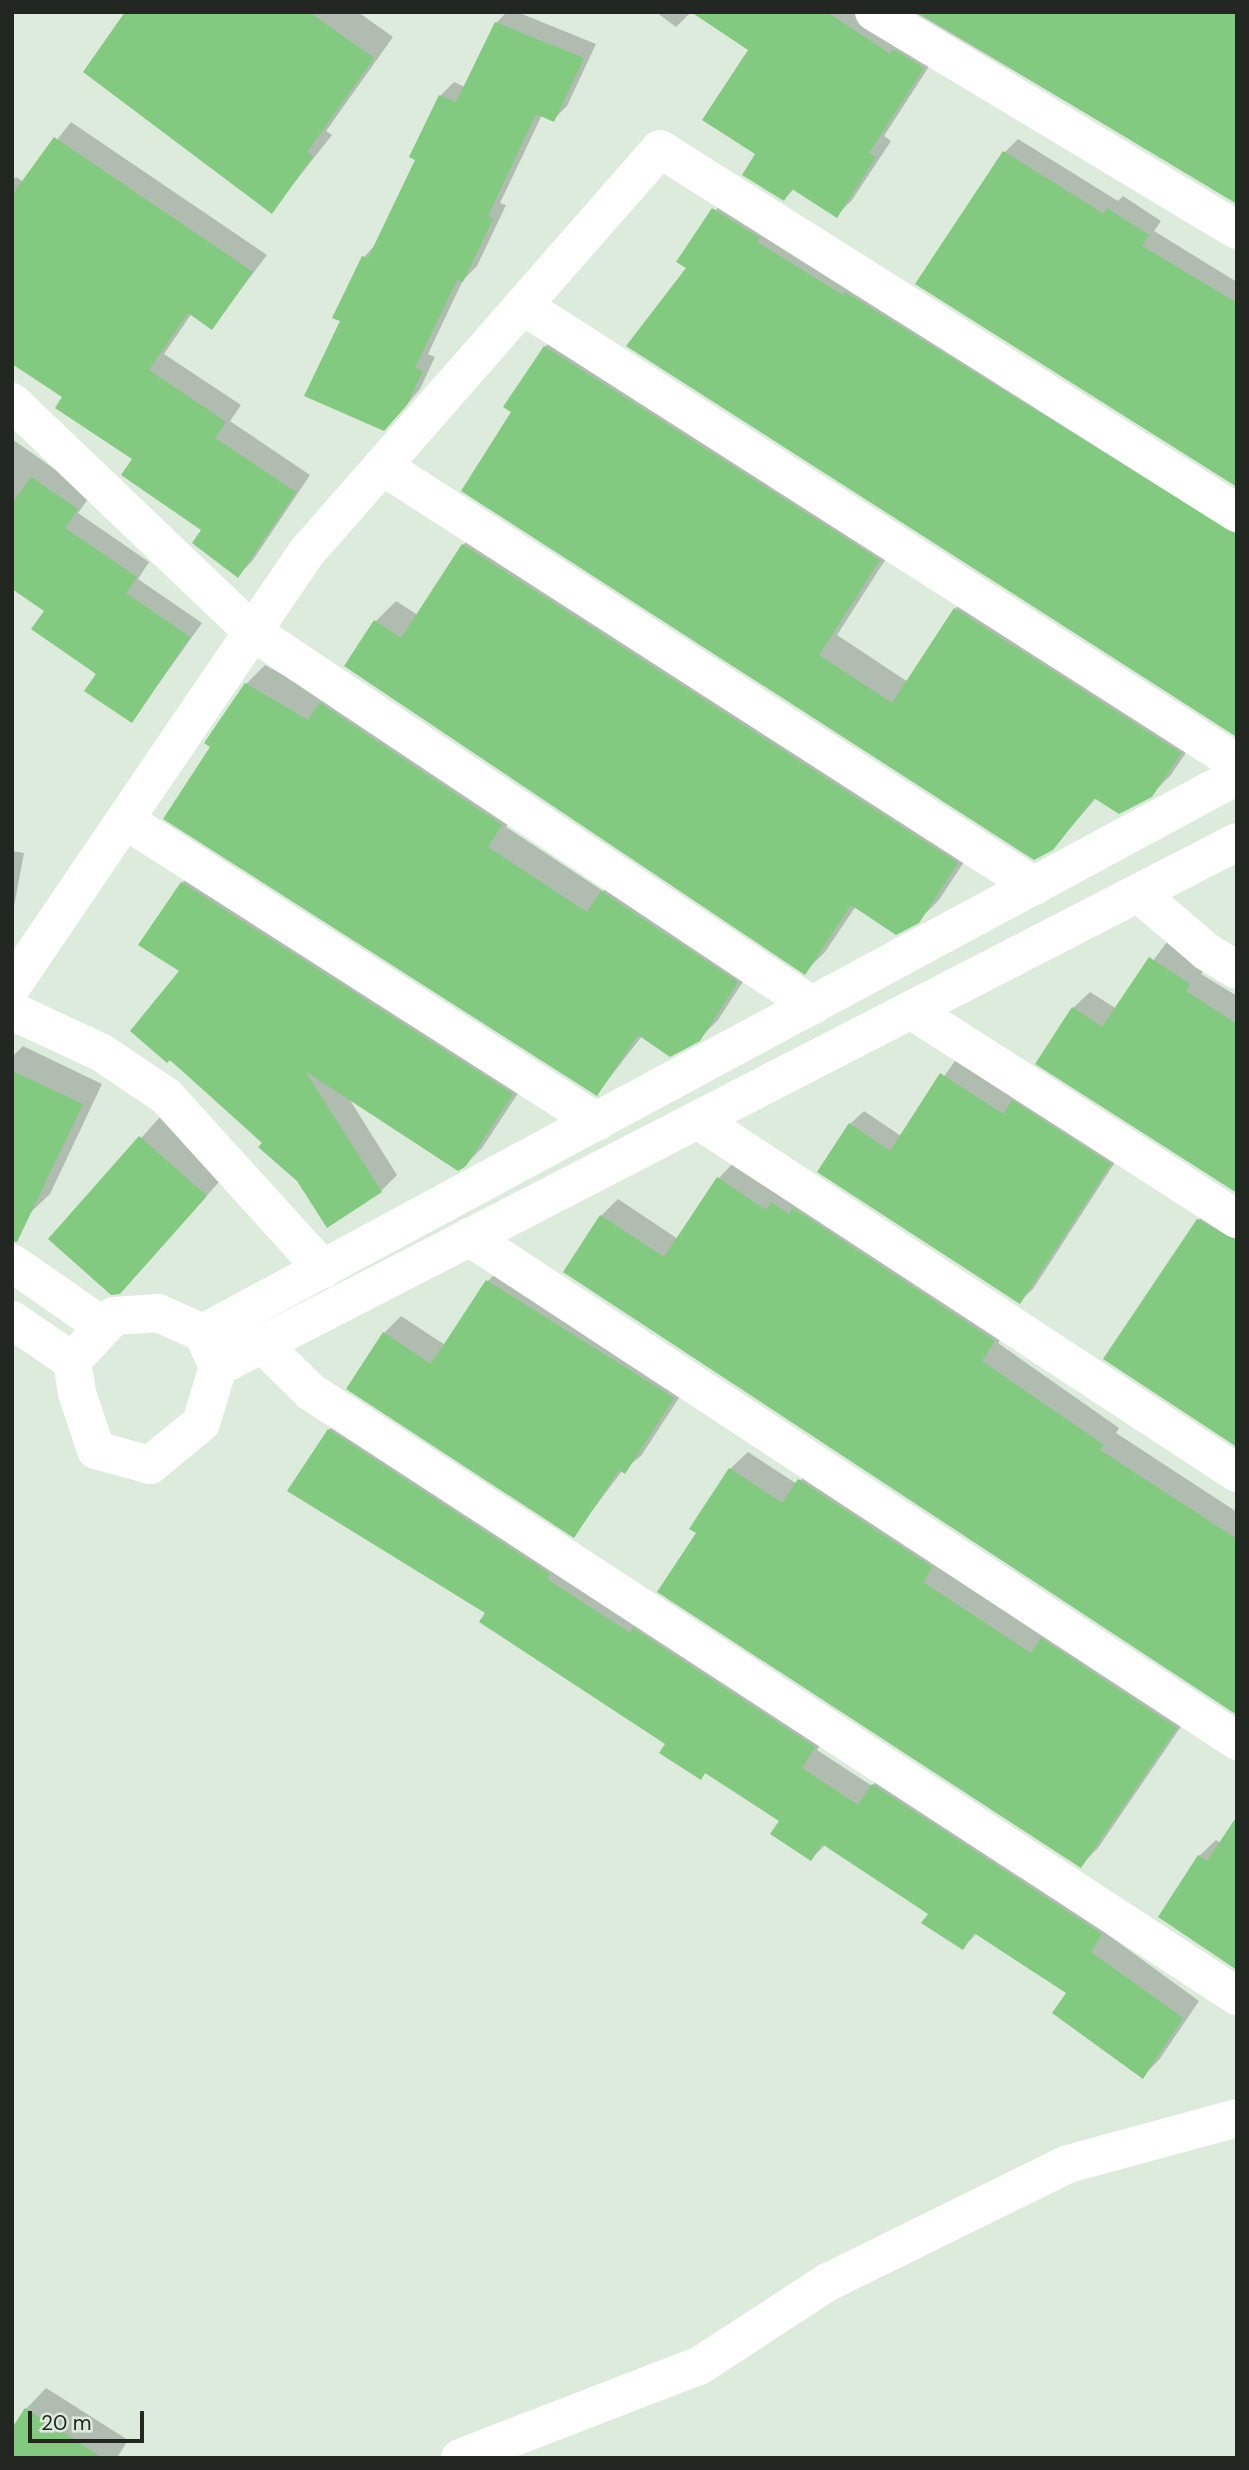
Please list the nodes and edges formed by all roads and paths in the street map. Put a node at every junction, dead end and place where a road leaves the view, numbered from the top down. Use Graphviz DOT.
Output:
graph roads {
  1 [pos="874,12"];
  2 [pos="1237,230"];
  3 [pos="523,306"];
  4 [pos="12,402"];
  5 [pos="382,466"];
  6 [pos="1237,513"];
  7 [pos="253,632"];
  8 [pos="1237,762"];
  9 [pos="1237,776"];
  10 [pos="125,820"];
  11 [pos="1237,842"];
  12 [pos="1034,886"];
  13 [pos="1138,893"];
  14 [pos="1237,970"];
  15 [pos="12,986"];
  16 [pos="813,1006"];
  17 [pos="911,1010"];
  18 [pos="12,1011"];
  19 [pos="698,1120"];
  20 [pos="597,1122"];
  21 [pos="1237,1219"];
  22 [pos="469,1237"];
  23 [pos="12,1263"];
  24 [pos="323,1269"];
  25 [pos="12,1320"];
  26 [pos="104,1326"];
  27 [pos="262,1344"];
  28 [pos="211,1350"];
  29 [pos="72,1361"];
  30 [pos="1237,1473"];
  31 [pos="1237,1741"];
  32 [pos="1237,1996"];
  33 [pos="1237,2118"];
  34 [pos="460,2458"];
  1 -- 2 [label="street"];
  3 -- 5 [label="street"];
  3 -- 6 [label="street"];
  3 -- 8 [label="street"];
  4 -- 7 [label="street"];
  5 -- 7 [label="street"];
  5 -- 12 [label="street"];
  7 -- 10 [label="street"];
  7 -- 16 [label="street"];
  9 -- 12 [label="street"];
  10 -- 15 [label="street"];
  10 -- 20 [label="street"];
  11 -- 13 [label="street"];
  12 -- 16 [label="street"];
  13 -- 14 [label="street"];
  13 -- 17 [label="street"];
  16 -- 20 [label="street"];
  17 -- 19 [label="street"];
  17 -- 21 [label="street"];
  18 -- 24 [label="street"];
  19 -- 22 [label="street"];
  19 -- 30 [label="street"];
  20 -- 24 [label="street"];
  22 -- 27 [label="street"];
  22 -- 31 [label="street"];
  23 -- 26 [label="street"];
  24 -- 28 [label="street"];
  25 -- 29 [label="street"];
  26 -- 28 [label="street"];
  26 -- 29 [label="street"];
  27 -- 28 [label="street"];
  27 -- 32 [label="street"];
  28 -- 29 [label="street"];
  33 -- 34 [label="street"];
}
